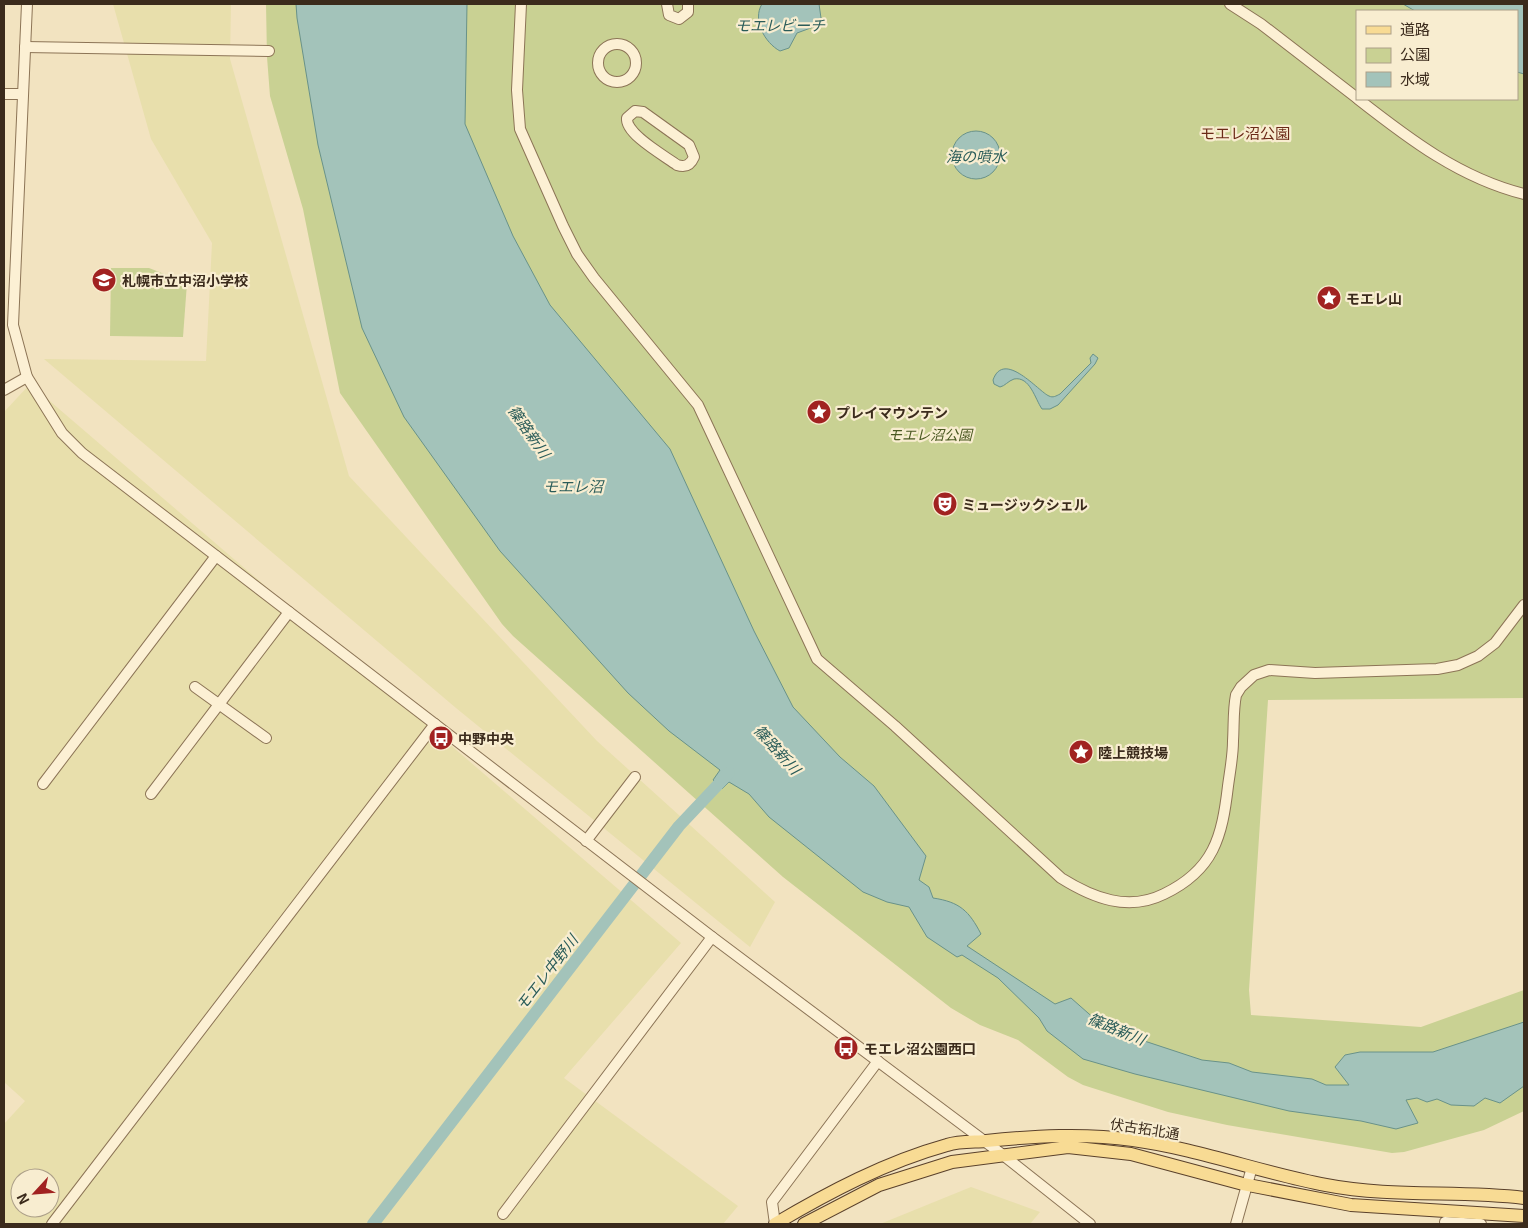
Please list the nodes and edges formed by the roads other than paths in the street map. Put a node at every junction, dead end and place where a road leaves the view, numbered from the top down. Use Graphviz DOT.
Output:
graph roads {
  1 [pos="28,4"];
  2 [pos="521,4"];
  3 [pos="667,4"];
  4 [pos="688,4"];
  5 [pos="1230,4"];
  6 [pos="25,47"];
  7 [pos="269,51"];
  8 [pos="4,94"];
  9 [pos="22,94"];
  10 [pos="1356,97"];
  11 [pos="1360,100"];
  12 [pos="689,145"];
  13 [pos="1524,194"];
  14 [pos="27,378"];
  15 [pos="4,390"];
  16 [pos="216,556"];
  17 [pos="1524,605"];
  18 [pos="289,612"];
  19 [pos="195,687"];
  20 [pos="219,704"];
  21 [pos="435,724"];
  22 [pos="266,738"];
  23 [pos="635,777"];
  24 [pos="43,784"];
  25 [pos="151,794"];
  26 [pos="586,840"];
  27 [pos="712,937"];
  28 [pos="878,1061"];
  29 [pos="984,1141"];
  30 [pos="1003,1156"];
  31 [pos="1252,1167"];
  32 [pos="1247,1185"];
  33 [pos="1446,1194"];
  34 [pos="1524,1198"];
  35 [pos="503,1214"];
  36 [pos="1524,1216"];
  37 [pos="1445,1219"];
  38 [pos="52,1224"];
  39 [pos="775,1224"];
  40 [pos="804,1224"];
  41 [pos="1090,1224"];
  42 [pos="1236,1224"];
  43 [pos="1481,1224"];
  1 -- 6 [label="street"];
  2 -- 17 [label="street"];
  3 -- 4 [label="street"];
  5 -- 10 [label="street"];
  6 -- 7 [label="street"];
  6 -- 9 [label="street"];
  8 -- 9 [label="street"];
  9 -- 14 [label="street"];
  11 -- 13 [label="street"];
  12 -- 12 [label="street"];
  14 -- 15 [label="street"];
  14 -- 16 [label="street"];
  16 -- 18 [label="street"];
  16 -- 24 [label="street"];
  18 -- 20 [label="street"];
  18 -- 21 [label="street"];
  19 -- 20 [label="street"];
  20 -- 22 [label="street"];
  20 -- 25 [label="street"];
  21 -- 26 [label="street"];
  21 -- 38 [label="street"];
  23 -- 26 [label="street"];
  26 -- 27 [label="street"];
  27 -- 28 [label="street"];
  27 -- 35 [label="street"];
  28 -- 29 [label="street"];
  28 -- 39 [label="street"];
  29 -- 30 [label="street"];
  29 -- 31 [label="main road, 伏古拓北通"];
  29 -- 39 [label="main road, 伏古拓北通"];
  30 -- 32 [label="main road, 伏古拓北通"];
  30 -- 40 [label="main road, 伏古拓北通"];
  30 -- 41 [label="street"];
  31 -- 32 [label="street"];
  31 -- 33 [label="main road, 伏古拓北通"];
  32 -- 37 [label="main road, 伏古拓北通"];
  32 -- 42 [label="street"];
  33 -- 34 [label="main road, 伏古拓北通"];
  33 -- 37 [label="street"];
  36 -- 37 [label="main road, 伏古拓北通"];
  37 -- 43 [label="street"];
}
